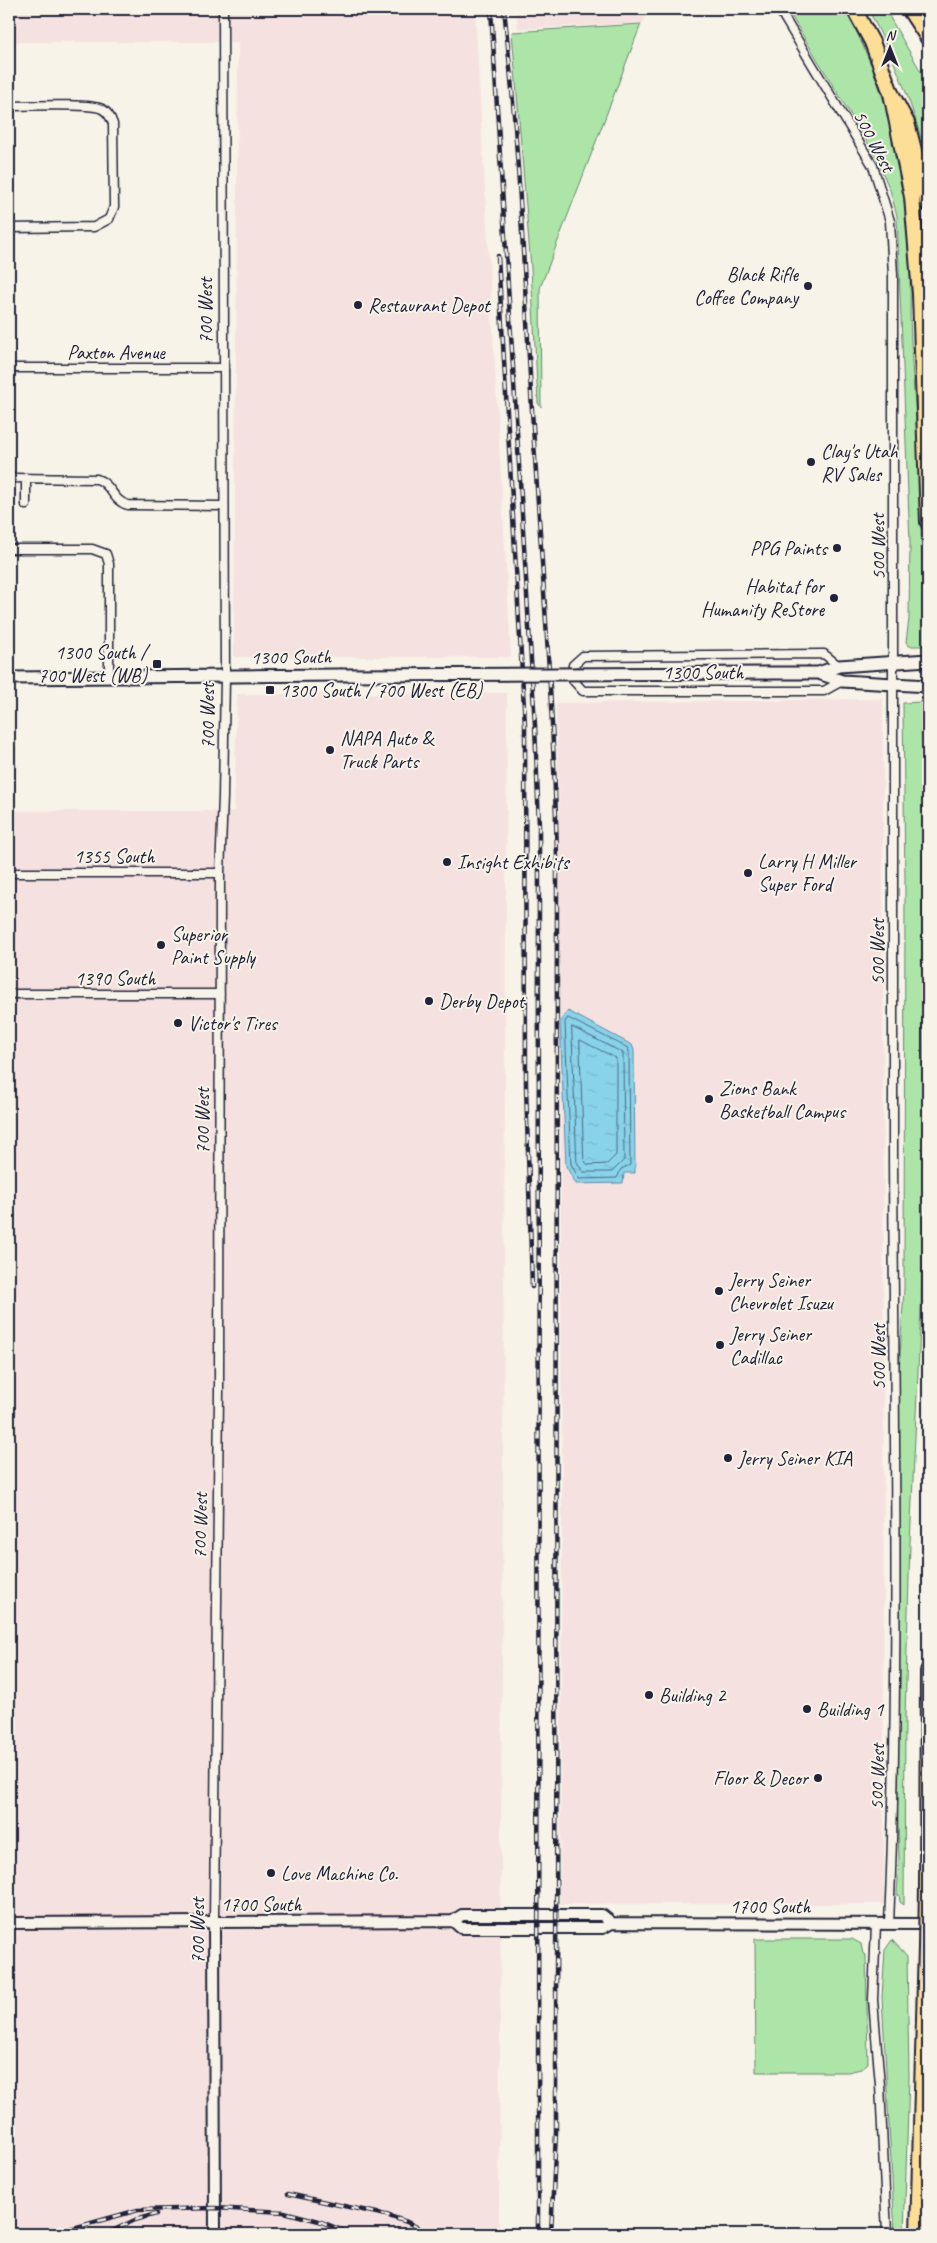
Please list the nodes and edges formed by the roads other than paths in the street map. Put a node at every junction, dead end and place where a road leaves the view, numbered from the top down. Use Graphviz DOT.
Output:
graph roads {
  1 [pos="223,9"];
  2 [pos="779,9"];
  3 [pos="854,9"];
  4 [pos="910,9"];
  5 [pos="928,36"];
  6 [pos="891,93"];
  7 [pos="9,106"];
  8 [pos="928,204"];
  9 [pos="9,228"];
  10 [pos="9,368"];
  11 [pos="222,368"];
  12 [pos="9,478"];
  13 [pos="26,478"];
  14 [pos="26,505"];
  15 [pos="223,506"];
  16 [pos="928,522"];
  17 [pos="9,549"];
  18 [pos="928,660"];
  19 [pos="895,662"];
  20 [pos="839,666"];
  21 [pos="818,673"];
  22 [pos="225,676"];
  23 [pos="9,678"];
  24 [pos="109,678"];
  25 [pos="842,681"];
  26 [pos="895,685"];
  27 [pos="928,686"];
  28 [pos="220,872"];
  29 [pos="9,873"];
  30 [pos="9,994"];
  31 [pos="220,994"];
  32 [pos="928,1672"];
  33 [pos="9,1922"];
  34 [pos="214,1922"];
  35 [pos="876,1924"];
  36 [pos="889,1924"];
  37 [pos="928,1924"];
  38 [pos="926,1947"];
  39 [pos="928,2005"];
  40 [pos="215,2234"];
  41 [pos="888,2234"];
  42 [pos="918,2234"];
  1 -- 11 [label="street, 700 West"];
  2 -- 19 [label="street, 500 West"];
  3 -- 6 [label="highway"];
  4 -- 5 [label="highway"];
  6 -- 8 [label="highway"];
  6 -- 16 [label="highway"];
  7 -- 9 [label="street"];
  10 -- 11 [label="street, Paxton Avenue"];
  11 -- 15 [label="street, 700 West"];
  12 -- 13 [label="street"];
  13 -- 14 [label="street"];
  13 -- 15 [label="street"];
  15 -- 22 [label="street, 700 West"];
  17 -- 24 [label="street"];
  18 -- 19 [label="main road, 1300 South"];
  19 -- 20 [label="main road, 1300 South"];
  19 -- 26 [label="street, 500 West"];
  20 -- 21 [label="main road, 1300 South"];
  20 -- 25 [label="street, 1300 South"];
  21 -- 22 [label="main road, 1300 South, bridge"];
  21 -- 25 [label="main road, 1300 South"];
  22 -- 24 [label="main road, 1300 South"];
  22 -- 28 [label="street, 700 West"];
  23 -- 24 [label="main road, 1300 South"];
  25 -- 26 [label="main road, 1300 South"];
  26 -- 27 [label="main road, 1300 South"];
  26 -- 36 [label="street, 500 West"];
  28 -- 29 [label="street, 1355 South"];
  28 -- 31 [label="street, 700 West"];
  30 -- 31 [label="street, 1390 South"];
  31 -- 34 [label="street, 700 West"];
  32 -- 38 [label="highway, bridge"];
  33 -- 34 [label="street, 1700 South"];
  34 -- 35 [label="street, 1700 South"];
  34 -- 40 [label="street, 700 West"];
  35 -- 36 [label="street, 1700 South"];
  35 -- 41 [label="street"];
  36 -- 37 [label="street, 1700 South"];
  38 -- 39 [label="highway"];
  38 -- 42 [label="highway"];
}
